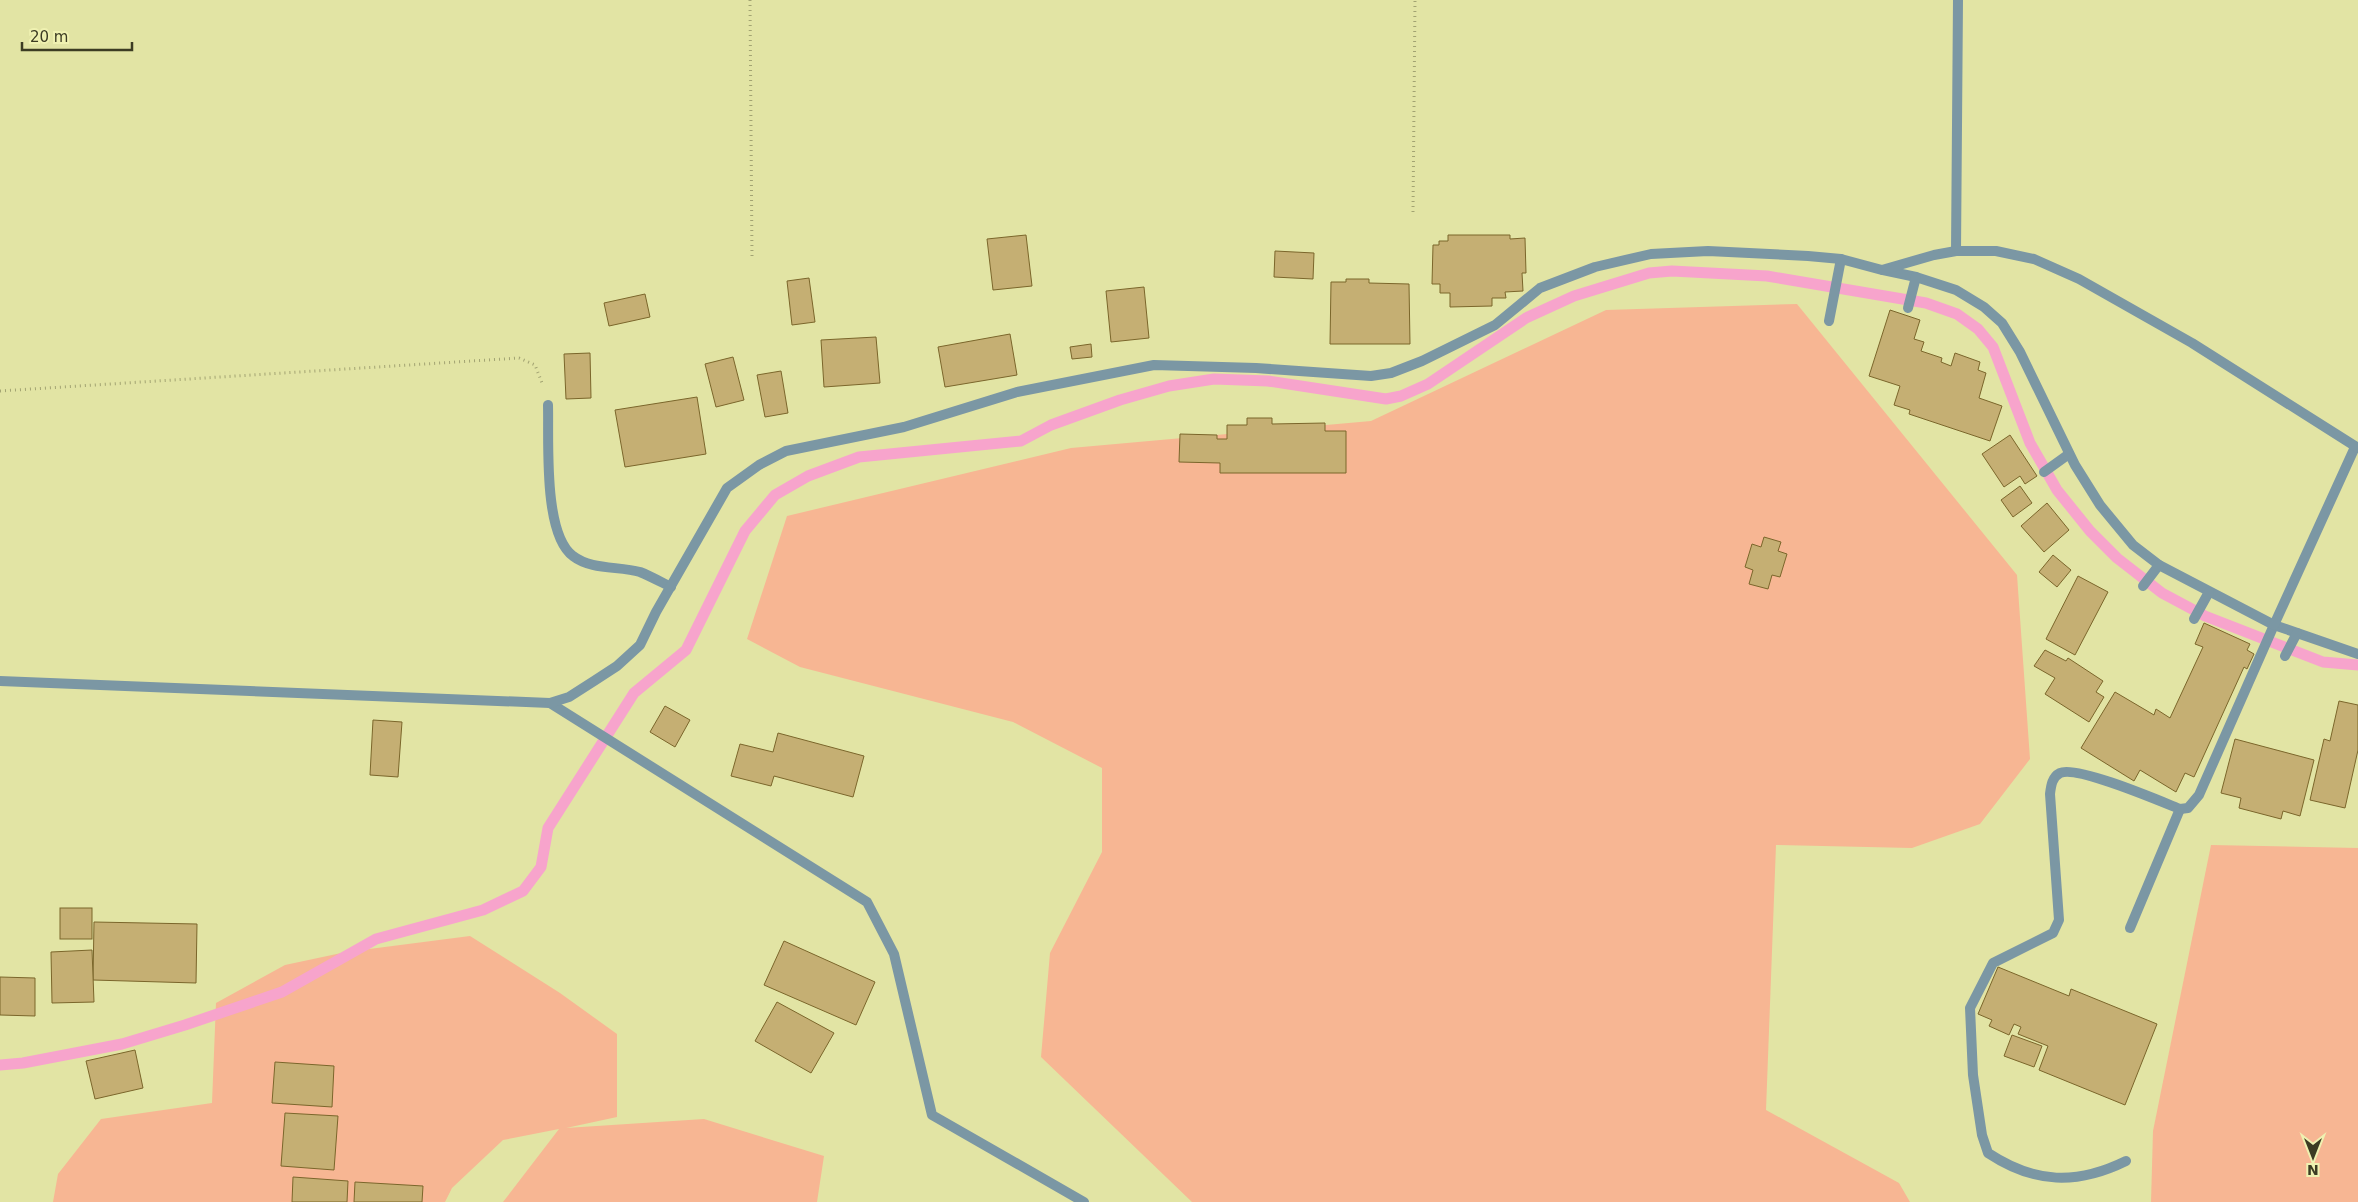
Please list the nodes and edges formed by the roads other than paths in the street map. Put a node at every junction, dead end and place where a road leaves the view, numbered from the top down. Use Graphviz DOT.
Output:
graph roads {
  1 [pos="1958,0"];
  2 [pos="1956,251"];
  3 [pos="1841,259"];
  4 [pos="1882,270"];
  5 [pos="1916,277"];
  6 [pos="1908,308"];
  7 [pos="1829,321"];
  8 [pos="548,405"];
  9 [pos="2357,448"];
  10 [pos="2070,454"];
  11 [pos="2044,472"];
  12 [pos="2159,566"];
  13 [pos="2143,586"];
  14 [pos="671,587"];
  15 [pos="2209,592"];
  16 [pos="2194,619"];
  17 [pos="2272,629"];
  18 [pos="2297,633"];
  19 [pos="2358,654"];
  20 [pos="2284,656"];
  21 [pos="0,680"];
  22 [pos="550,703"];
  23 [pos="2180,809"];
  24 [pos="2130,928"];
  25 [pos="2126,1161"];
  26 [pos="1084,1202"];
  1 -- 2 [label="street"];
  2 -- 4 [label="street"];
  2 -- 9 [label="street"];
  3 -- 4 [label="street"];
  3 -- 7 [label="street"];
  3 -- 14 [label="street"];
  4 -- 5 [label="street"];
  5 -- 6 [label="street"];
  5 -- 10 [label="street"];
  8 -- 14 [label="street"];
  9 -- 17 [label="street"];
  10 -- 11 [label="street"];
  10 -- 12 [label="street"];
  12 -- 13 [label="street"];
  12 -- 15 [label="street"];
  14 -- 22 [label="street"];
  15 -- 16 [label="street"];
  15 -- 17 [label="street"];
  17 -- 18 [label="street"];
  17 -- 23 [label="street"];
  18 -- 19 [label="street"];
  18 -- 20 [label="street"];
  21 -- 22 [label="street"];
  22 -- 26 [label="street"];
  23 -- 24 [label="street"];
  23 -- 25 [label="street"];
}
